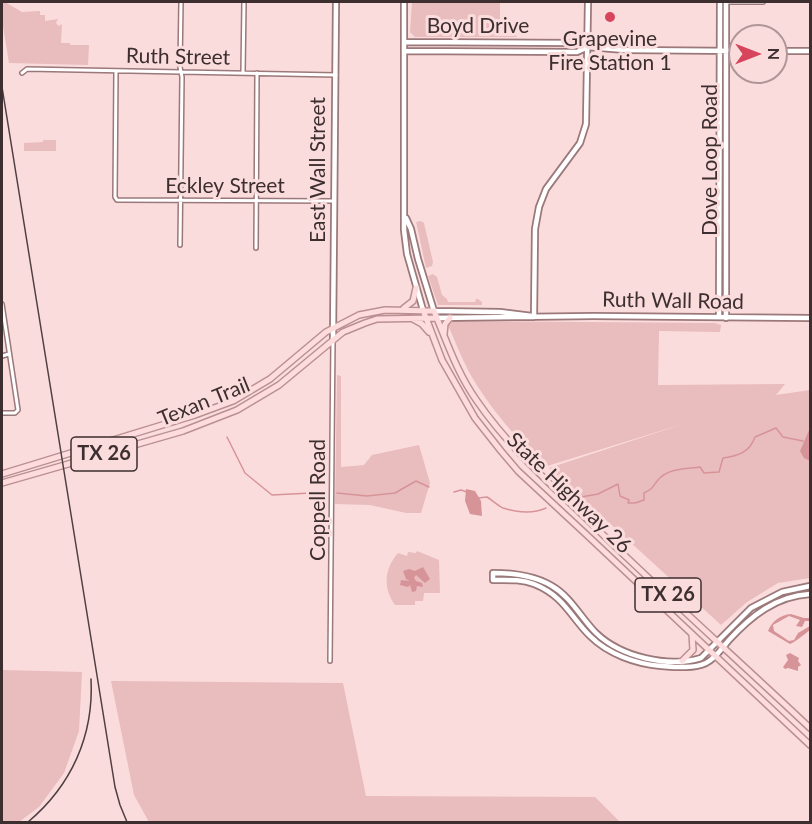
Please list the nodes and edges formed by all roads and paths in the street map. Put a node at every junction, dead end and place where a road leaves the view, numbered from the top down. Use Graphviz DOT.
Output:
graph roads {
  1 [pos="181,2"];
  2 [pos="244,2"];
  3 [pos="336,2"];
  4 [pos="404,2"];
  5 [pos="588,2"];
  6 [pos="720,2"];
  7 [pos="726,2"];
  8 [pos="763,2"];
  9 [pos="404,42"];
  10 [pos="520,42"];
  11 [pos="529,42"];
  12 [pos="588,47"];
  13 [pos="404,51"];
  14 [pos="720,51"];
  15 [pos="726,51"];
  16 [pos="788,51"];
  17 [pos="810,51"];
  18 [pos="525,52"];
  19 [pos="116,71"];
  20 [pos="181,72"];
  21 [pos="22,73"];
  22 [pos="243,73"];
  23 [pos="257,73"];
  24 [pos="336,75"];
  25 [pos="720,134"];
  26 [pos="726,134"];
  27 [pos="180,201"];
  28 [pos="257,201"];
  29 [pos="334,201"];
  30 [pos="405,218"];
  31 [pos="719,236"];
  32 [pos="726,236"];
  33 [pos="180,245"];
  34 [pos="256,248"];
  35 [pos="416,288"];
  36 [pos="2,304"];
  37 [pos="401,309"];
  38 [pos="423,310"];
  39 [pos="434,311"];
  40 [pos="534,316"];
  41 [pos="719,317"];
  42 [pos="412,318"];
  43 [pos="425,318"];
  44 [pos="437,318"];
  45 [pos="450,318"];
  46 [pos="726,318"];
  47 [pos="810,318"];
  48 [pos="333,327"];
  49 [pos="333,339"];
  50 [pos="432,339"];
  51 [pos="445,341"];
  52 [pos="9,354"];
  53 [pos="2,356"];
  54 [pos="232,401"];
  55 [pos="237,410"];
  56 [pos="2,413"];
  57 [pos="2,474"];
  58 [pos="2,483"];
  59 [pos="591,523"];
  60 [pos="583,531"];
  61 [pos="810,586"];
  62 [pos="810,594"];
  63 [pos="692,634"];
  64 [pos="718,642"];
  65 [pos="723,647"];
  66 [pos="710,650"];
  67 [pos="716,656"];
  68 [pos="682,660"];
  69 [pos="330,661"];
  70 [pos="810,728"];
  71 [pos="810,745"];
  1 -- 20 [label="street"];
  2 -- 22 [label="street"];
  3 -- 24 [label="street, East Wall Street"];
  4 -- 9 [label="street"];
  5 -- 12 [label="street"];
  6 -- 14 [label="street, Dove Loop Road"];
  7 -- 8 [label="street"];
  7 -- 15 [label="street, Dove Loop Road"];
  9 -- 10 [label="street, Boyd Drive"];
  9 -- 13 [label="street"];
  10 -- 11 [label="street, Boyd Drive"];
  10 -- 18 [label="street"];
  11 -- 12 [label="street, Boyd Drive"];
  11 -- 18 [label="street"];
  12 -- 14 [label="street, Boyd Drive"];
  12 -- 18 [label="street, Boyd Drive"];
  12 -- 40 [label="street"];
  13 -- 18 [label="street, Boyd Drive"];
  13 -- 30 [label="street"];
  14 -- 15 [label="street, Boyd Drive"];
  14 -- 25 [label="street, Dove Loop Road"];
  15 -- 26 [label="street, Dove Loop Road"];
  16 -- 17 [label="street"];
  19 -- 20 [label="street, Ruth Street"];
  19 -- 21 [label="street, Ruth Street"];
  19 -- 27 [label="street, Eckley Street"];
  20 -- 22 [label="street, Ruth Street"];
  20 -- 27 [label="street"];
  22 -- 23 [label="street, Ruth Street"];
  23 -- 24 [label="street, Ruth Street"];
  23 -- 28 [label="street"];
  24 -- 29 [label="street, East Wall Street"];
  25 -- 26 [label="street"];
  25 -- 31 [label="street, Dove Loop Road"];
  26 -- 32 [label="street, Dove Loop Road"];
  27 -- 28 [label="street, Eckley Street"];
  27 -- 33 [label="street"];
  28 -- 29 [label="street, Eckley Street"];
  28 -- 34 [label="street"];
  29 -- 48 [label="street, East Wall Street"];
  30 -- 35 [label="street"];
  30 -- 39 [label="street"];
  31 -- 32 [label="street"];
  31 -- 41 [label="street, Dove Loop Road"];
  32 -- 46 [label="street, Dove Loop Road"];
  35 -- 37 [label="main road"];
  35 -- 38 [label="street"];
  36 -- 52 [label="street"];
  37 -- 38 [label="main road, Texan Trail / TX 26"];
  37 -- 48 [label="main road, Texan Trail / TX 26"];
  38 -- 39 [label="main road, Texan Trail / TX 26"];
  38 -- 43 [label="main road, State Highway 26 / TX 26"];
  39 -- 40 [label="street, Ruth Wall Road"];
  39 -- 44 [label="main road, State Highway 26 / TX 26"];
  40 -- 41 [label="street, Ruth Wall Road"];
  40 -- 45 [label="street, Ruth Wall Road"];
  41 -- 46 [label="street, Ruth Wall Road"];
  42 -- 43 [label="main road, Texan Trail"];
  42 -- 49 [label="main road, Texan Trail / TX 26"];
  42 -- 50 [label="main road, TX 26"];
  43 -- 44 [label="main road, Texan Trail"];
  43 -- 50 [label="main road, State Highway 26 / TX 26"];
  44 -- 45 [label="street, Ruth Wall Road"];
  44 -- 51 [label="main road, State Highway 26 / TX 26"];
  45 -- 51 [label="main road"];
  46 -- 47 [label="street, Ruth Wall Road"];
  48 -- 49 [label="street, East Wall Street"];
  48 -- 54 [label="main road, Texan Trail / TX 26"];
  49 -- 55 [label="main road, Texan Trail / TX 26"];
  49 -- 69 [label="street, Coppell Road"];
  50 -- 60 [label="main road, State Highway 26 / TX 26"];
  51 -- 59 [label="main road, State Highway 26 / TX 26"];
  52 -- 53 [label="street"];
  52 -- 56 [label="street"];
  54 -- 55 [label="main road"];
  54 -- 57 [label="main road, Texan Trail / TX 26"];
  55 -- 58 [label="main road, Texan Trail / TX 26"];
  59 -- 60 [label="main road"];
  59 -- 64 [label="main road, State Highway 26 / TX 26"];
  60 -- 63 [label="main road, State Highway 26 / TX 26"];
  61 -- 64 [label="street"];
  62 -- 65 [label="street"];
  63 -- 66 [label="main road, State Highway 26 / TX 26"];
  63 -- 68 [label="main road"];
  64 -- 65 [label="main road, State Highway 26 / TX 26"];
  64 -- 66 [label="street"];
  65 -- 67 [label="street"];
  65 -- 70 [label="main road, State Highway 26 / TX 26"];
  66 -- 67 [label="main road, State Highway 26 / TX 26"];
  66 -- 68 [label="street"];
  67 -- 68 [label="street"];
  67 -- 71 [label="main road, State Highway 26 / TX 26"];
}
